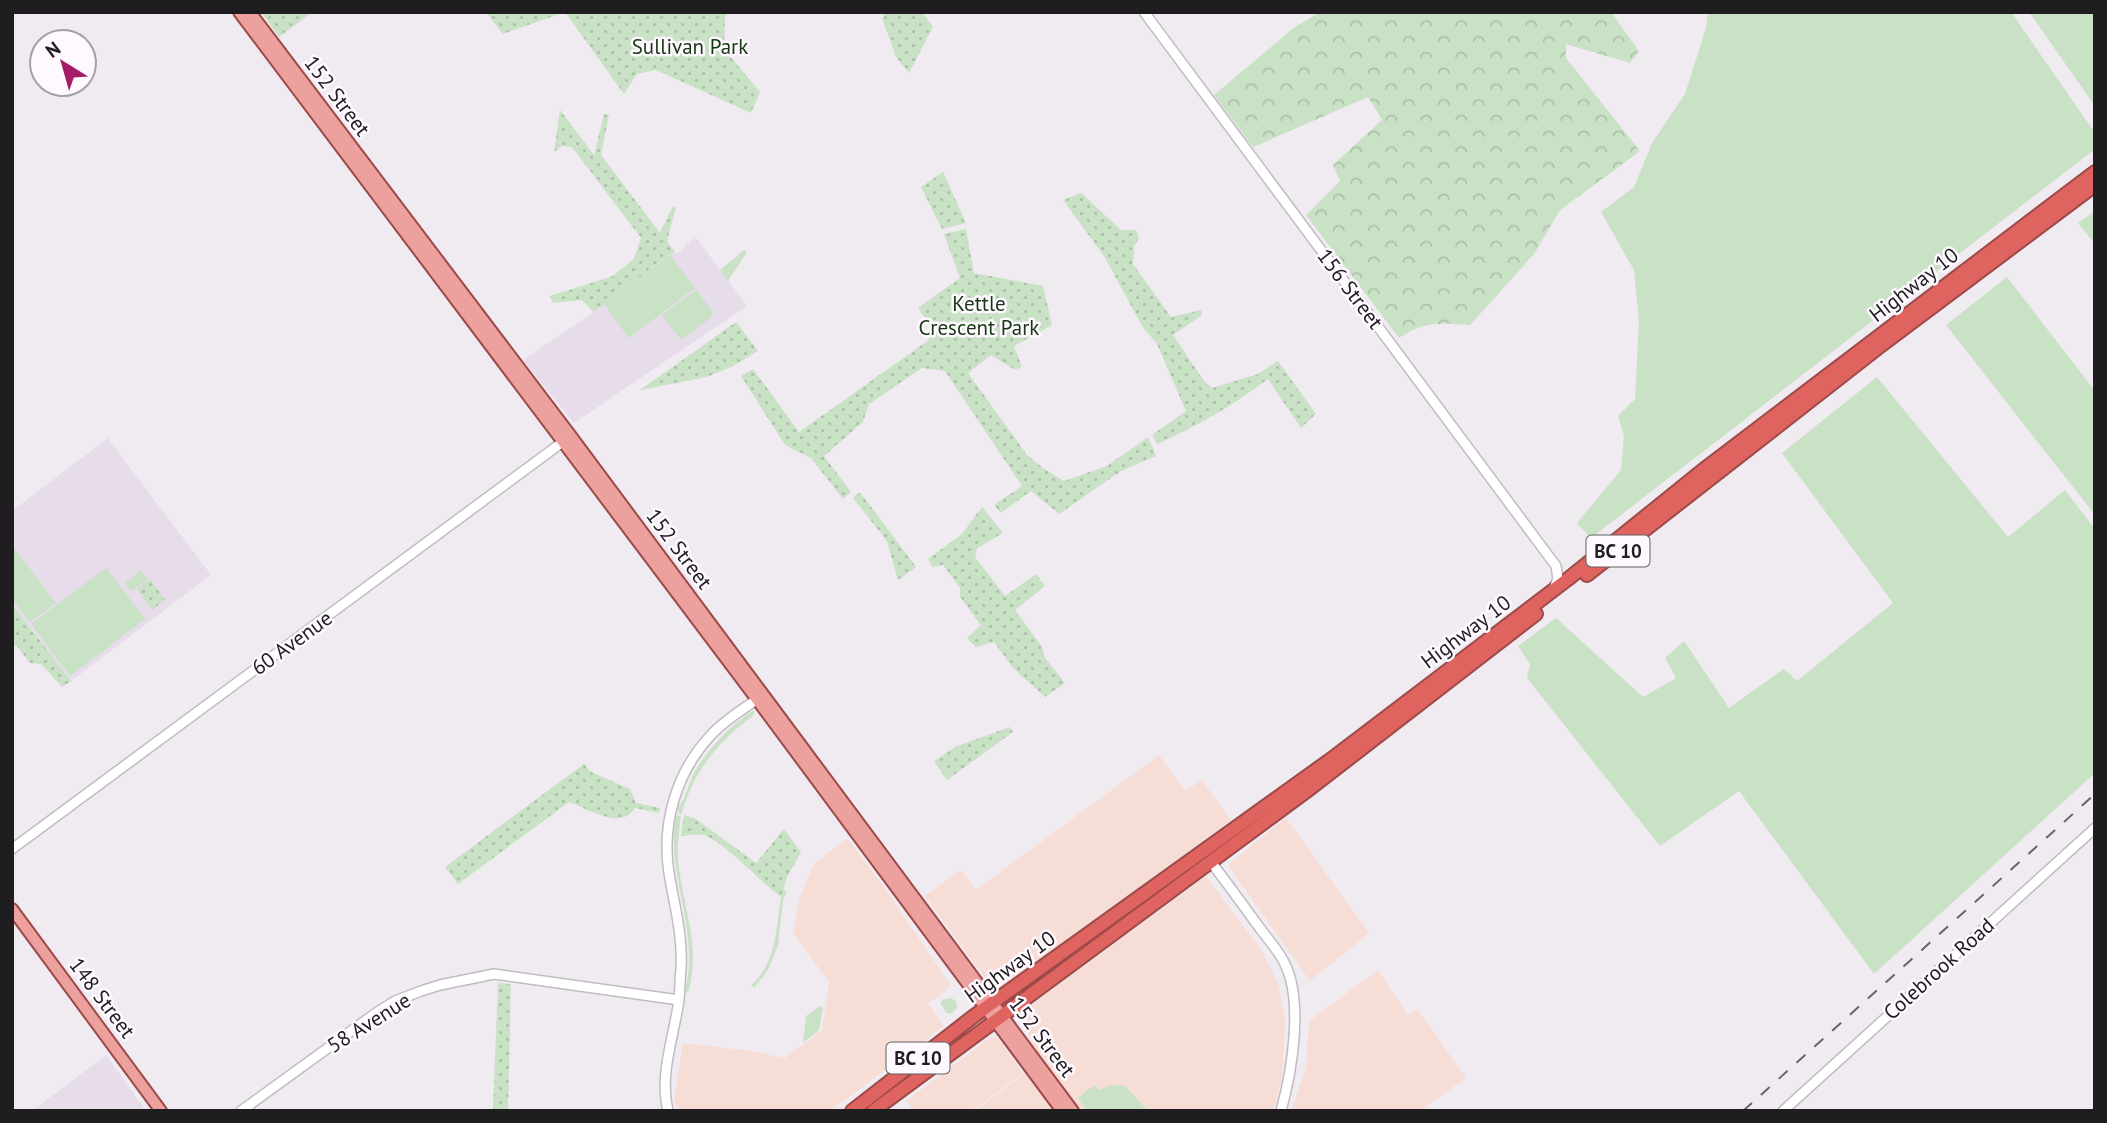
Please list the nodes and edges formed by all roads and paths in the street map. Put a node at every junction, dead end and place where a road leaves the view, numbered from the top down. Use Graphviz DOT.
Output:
graph roads {
  1 [pos="239,12"];
  2 [pos="250,12"];
  3 [pos="1144,12"];
  4 [pos="2095,172"];
  5 [pos="2095,185"];
  6 [pos="568,439"];
  7 [pos="1586,565"];
  8 [pos="1556,566"];
  9 [pos="1553,591"];
  10 [pos="760,697"];
  11 [pos="848,823"];
  12 [pos="2095,828"];
  13 [pos="864,830"];
  14 [pos="12,849"];
  15 [pos="1210,851"];
  16 [pos="910,899"];
  17 [pos="12,909"];
  18 [pos="679,1000"];
  19 [pos="989,1006"];
  20 [pos="998,1018"];
  21 [pos="161,1111"];
  22 [pos="241,1111"];
  23 [pos="668,1111"];
  24 [pos="852,1111"];
  25 [pos="873,1111"];
  26 [pos="1062,1111"];
  27 [pos="1073,1111"];
  28 [pos="1281,1111"];
  29 [pos="1783,1111"];
  1 -- 6 [label="main road, 152 Street"];
  2 -- 6 [label="main road, 152 Street"];
  3 -- 8 [label="street, 156 Street"];
  4 -- 7 [label="highway, Highway 10 / BC 10"];
  5 -- 15 [label="highway, Highway 10 / BC 10"];
  6 -- 10 [label="main road, 152 Street"];
  6 -- 14 [label="street, 60 Avenue"];
  7 -- 8 [label="street"];
  7 -- 9 [label="highway, Highway 10 / BC 10"];
  8 -- 9 [label="street"];
  9 -- 15 [label="highway, Highway 10 / BC 10"];
  10 -- 11 [label="main road, 152 Street"];
  10 -- 13 [label="main road, 152 Street"];
  10 -- 18 [label="street"];
  11 -- 13 [label="main road"];
  11 -- 16 [label="main road, 152 Street"];
  12 -- 29 [label="street, Colebrook Road"];
  13 -- 16 [label="main road, 152 Street"];
  15 -- 19 [label="highway, Highway 10 / BC 10"];
  15 -- 20 [label="highway, Highway 10 / BC 10"];
  15 -- 28 [label="street"];
  16 -- 19 [label="main road, 152 Street"];
  16 -- 19 [label="main road, 152 Street"];
  17 -- 21 [label="main road, 148 Street"];
  18 -- 22 [label="street, 58 Avenue"];
  18 -- 23 [label="street"];
  19 -- 20 [label="main road, 152 Street"];
  19 -- 24 [label="highway, Highway 10 / BC 10"];
  20 -- 25 [label="highway, Highway 10 / BC 10"];
  20 -- 26 [label="main road, 152 Street"];
  20 -- 27 [label="main road, 152 Street"];
}
